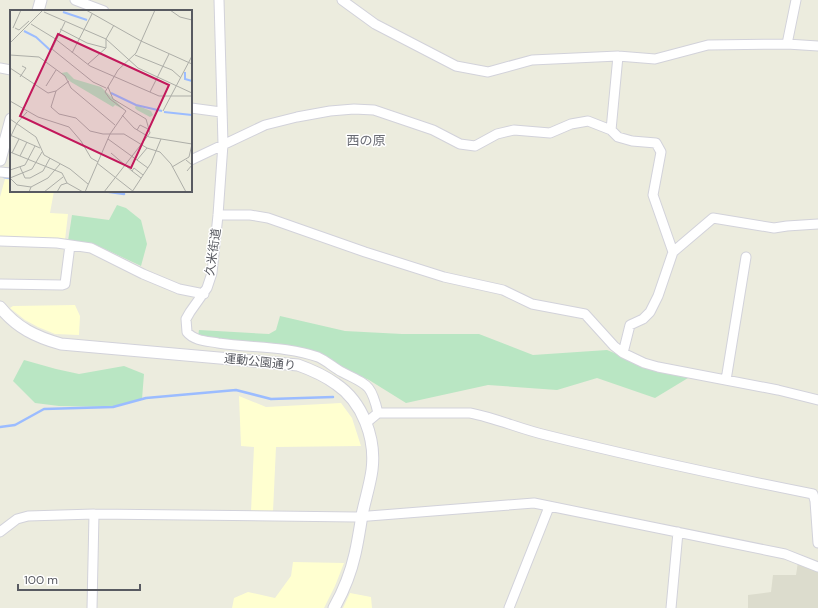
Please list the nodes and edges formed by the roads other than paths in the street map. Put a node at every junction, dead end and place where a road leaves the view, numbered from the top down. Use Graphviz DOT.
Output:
graph roads {
  1 [pos="41,0"];
  2 [pos="75,0"];
  3 [pos="219,0"];
  4 [pos="342,0"];
  5 [pos="796,0"];
  6 [pos="38,10"];
  7 [pos="101,10"];
  8 [pos="787,44"];
  9 [pos="818,46"];
  10 [pos="618,56"];
  11 [pos="0,68"];
  12 [pos="10,70"];
  13 [pos="192,108"];
  14 [pos="221,112"];
  15 [pos="10,123"];
  16 [pos="611,130"];
  17 [pos="223,144"];
  18 [pos="0,160"];
  19 [pos="192,160"];
  20 [pos="0,172"];
  21 [pos="10,173"];
  22 [pos="218,215"];
  23 [pos="818,224"];
  24 [pos="0,241"];
  25 [pos="70,245"];
  26 [pos="673,252"];
  27 [pos="746,257"];
  28 [pos="0,284"];
  29 [pos="204,294"];
  30 [pos="0,306"];
  31 [pos="623,353"];
  32 [pos="726,380"];
  33 [pos="818,400"];
  34 [pos="378,413"];
  35 [pos="366,424"];
  36 [pos="549,507"];
  37 [pos="94,514"];
  38 [pos="362,516"];
  39 [pos="0,532"];
  40 [pos="678,532"];
  41 [pos="818,543"];
  42 [pos="818,567"];
  43 [pos="92,608"];
  44 [pos="334,608"];
  45 [pos="509,608"];
  46 [pos="671,608"];
  1 -- 6 [label="street"];
  2 -- 7 [label="street"];
  3 -- 14 [label="street, 久米街道"];
  4 -- 10 [label="street"];
  5 -- 8 [label="street"];
  8 -- 9 [label="street"];
  8 -- 10 [label="street"];
  10 -- 16 [label="street"];
  11 -- 12 [label="street"];
  13 -- 14 [label="street"];
  14 -- 17 [label="street, 久米街道"];
  15 -- 18 [label="street"];
  16 -- 17 [label="street"];
  16 -- 26 [label="street"];
  17 -- 19 [label="street"];
  17 -- 22 [label="street, 久米街道"];
  20 -- 21 [label="street"];
  22 -- 29 [label="street, 久米街道"];
  22 -- 31 [label="street"];
  23 -- 26 [label="street"];
  24 -- 25 [label="street"];
  25 -- 28 [label="street"];
  25 -- 29 [label="street"];
  26 -- 31 [label="street"];
  27 -- 32 [label="street"];
  29 -- 34 [label="street, 久米街道"];
  30 -- 35 [label="street, 運動公園通り"];
  31 -- 32 [label="street"];
  32 -- 33 [label="street"];
  34 -- 35 [label="street"];
  34 -- 41 [label="street"];
  35 -- 38 [label="street, 運動公園通り"];
  36 -- 38 [label="street"];
  36 -- 40 [label="street"];
  36 -- 45 [label="street"];
  37 -- 38 [label="street"];
  37 -- 39 [label="street"];
  37 -- 43 [label="street"];
  38 -- 44 [label="street, 運動公園通り"];
  40 -- 42 [label="street"];
  40 -- 46 [label="street"];
}
